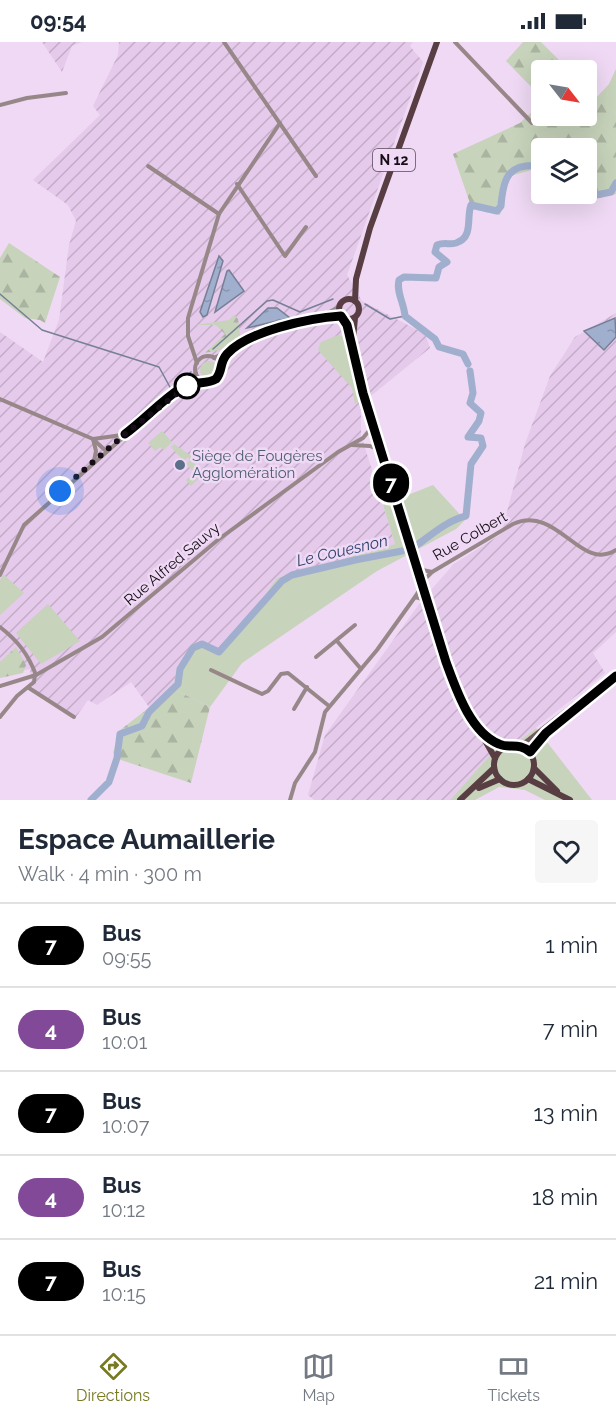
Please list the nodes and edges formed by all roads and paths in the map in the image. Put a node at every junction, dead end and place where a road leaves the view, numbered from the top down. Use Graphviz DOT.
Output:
graph roads {
  1 [pos="224,42"];
  2 [pos="437,42"];
  3 [pos="455,42"];
  4 [pos="66,93"];
  5 [pos="0,105"];
  6 [pos="531,122"];
  7 [pos="280,123"];
  8 [pos="148,166"];
  9 [pos="316,176"];
  10 [pos="237,184"];
  11 [pos="219,214"];
  12 [pos="306,227"];
  13 [pos="356,279"];
  14 [pos="346,299"];
  15 [pos="355,301"];
  16 [pos="339,307"];
  17 [pos="343,317"];
  18 [pos="355,318"];
  19 [pos="314,320"];
  20 [pos="194,350"];
  21 [pos="231,350"];
  22 [pos="354,355"];
  23 [pos="205,357"];
  24 [pos="214,358"];
  25 [pos="197,363"];
  26 [pos="220,365"];
  27 [pos="196,373"];
  28 [pos="201,380"];
  29 [pos="180,389"];
  30 [pos="0,399"];
  31 [pos="373,426"];
  32 [pos="125,434"];
  33 [pos="93,439"];
  34 [pos="102,439"];
  35 [pos="351,445"];
  36 [pos="381,450"];
  37 [pos="106,451"];
  38 [pos="93,462"];
  39 [pos="616,550"];
  40 [pos="417,568"];
  41 [pos="432,572"];
  42 [pos="0,575"];
  43 [pos="422,584"];
  44 [pos="415,597"];
  45 [pos="426,600"];
  46 [pos="355,625"];
  47 [pos="0,627"];
  48 [pos="337,641"];
  49 [pos="316,657"];
  50 [pos="211,669"];
  51 [pos="361,669"];
  52 [pos="616,674"];
  53 [pos="36,675"];
  54 [pos="0,686"];
  55 [pos="307,687"];
  56 [pos="29,688"];
  57 [pos="329,706"];
  58 [pos="294,709"];
  59 [pos="0,717"];
  60 [pos="74,717"];
  61 [pos="480,730"];
  62 [pos="521,746"];
  63 [pos="505,747"];
  64 [pos="530,752"];
  65 [pos="495,758"];
  66 [pos="494,768"];
  67 [pos="534,768"];
  68 [pos="528,779"];
  69 [pos="500,780"];
  70 [pos="567,798"];
  71 [pos="290,800"];
  72 [pos="460,800"];
  1 -- 7 [label="street"];
  2 -- 13 [label="main road, N 12"];
  3 -- 6 [label="street"];
  4 -- 5 [label="street"];
  7 -- 9 [label="street"];
  7 -- 10 [label="street"];
  8 -- 11 [label="street"];
  10 -- 11 [label="street"];
  10 -- 12 [label="street"];
  11 -- 20 [label="street"];
  13 -- 14 [label="main road, N 12"];
  13 -- 15 [label="main road, N 12"];
  14 -- 15 [label="main road"];
  14 -- 16 [label="main road"];
  15 -- 18 [label="main road"];
  16 -- 17 [label="main road"];
  16 -- 19 [label="street"];
  17 -- 18 [label="main road"];
  17 -- 19 [label="street"];
  17 -- 22 [label="main road"];
  18 -- 22 [label="main road"];
  19 -- 21 [label="street"];
  20 -- 23 [label="street"];
  20 -- 25 [label="street"];
  21 -- 24 [label="street"];
  21 -- 26 [label="street"];
  22 -- 31 [label="main road"];
  23 -- 24 [label="street"];
  23 -- 25 [label="street"];
  24 -- 26 [label="street"];
  25 -- 27 [label="street"];
  26 -- 28 [label="street"];
  27 -- 28 [label="street"];
  27 -- 29 [label="street"];
  28 -- 29 [label="street"];
  29 -- 32 [label="street"];
  30 -- 33 [label="street"];
  31 -- 35 [label="street, Rue Alfred Sauvy"];
  31 -- 36 [label="main road"];
  32 -- 34 [label="street"];
  32 -- 37 [label="street"];
  33 -- 34 [label="street"];
  33 -- 37 [label="street"];
  33 -- 38 [label="street"];
  34 -- 37 [label="street"];
  35 -- 36 [label="street"];
  35 -- 53 [label="street, Rue Alfred Sauvy"];
  36 -- 40 [label="main road"];
  37 -- 38 [label="street"];
  38 -- 42 [label="street"];
  39 -- 41 [label="street, Rue Colbert"];
  40 -- 41 [label="street, Rue Colbert"];
  40 -- 43 [label="main road"];
  41 -- 43 [label="street, Rue Colbert"];
  43 -- 44 [label="street, Rue Colbert"];
  43 -- 45 [label="main road"];
  44 -- 45 [label="street"];
  44 -- 51 [label="street, Rue Colbert"];
  45 -- 61 [label="main road"];
  46 -- 48 [label="street"];
  47 -- 53 [label="street"];
  48 -- 49 [label="street"];
  48 -- 51 [label="street"];
  50 -- 55 [label="street"];
  51 -- 57 [label="street, Rue Colbert"];
  52 -- 62 [label="main road"];
  52 -- 64 [label="main road"];
  53 -- 54 [label="street, Rue Alfred Sauvy"];
  53 -- 56 [label="street"];
  55 -- 57 [label="street"];
  55 -- 58 [label="street"];
  56 -- 59 [label="street"];
  56 -- 60 [label="street"];
  57 -- 71 [label="street"];
  61 -- 63 [label="main road"];
  61 -- 65 [label="main road"];
  62 -- 63 [label="main road"];
  62 -- 64 [label="main road"];
  63 -- 65 [label="main road"];
  64 -- 67 [label="main road"];
  65 -- 66 [label="main road"];
  66 -- 69 [label="main road"];
  66 -- 72 [label="main road"];
  67 -- 68 [label="main road"];
  67 -- 70 [label="main road"];
  68 -- 69 [label="main road"];
  68 -- 70 [label="main road"];
  69 -- 72 [label="main road"];
}
